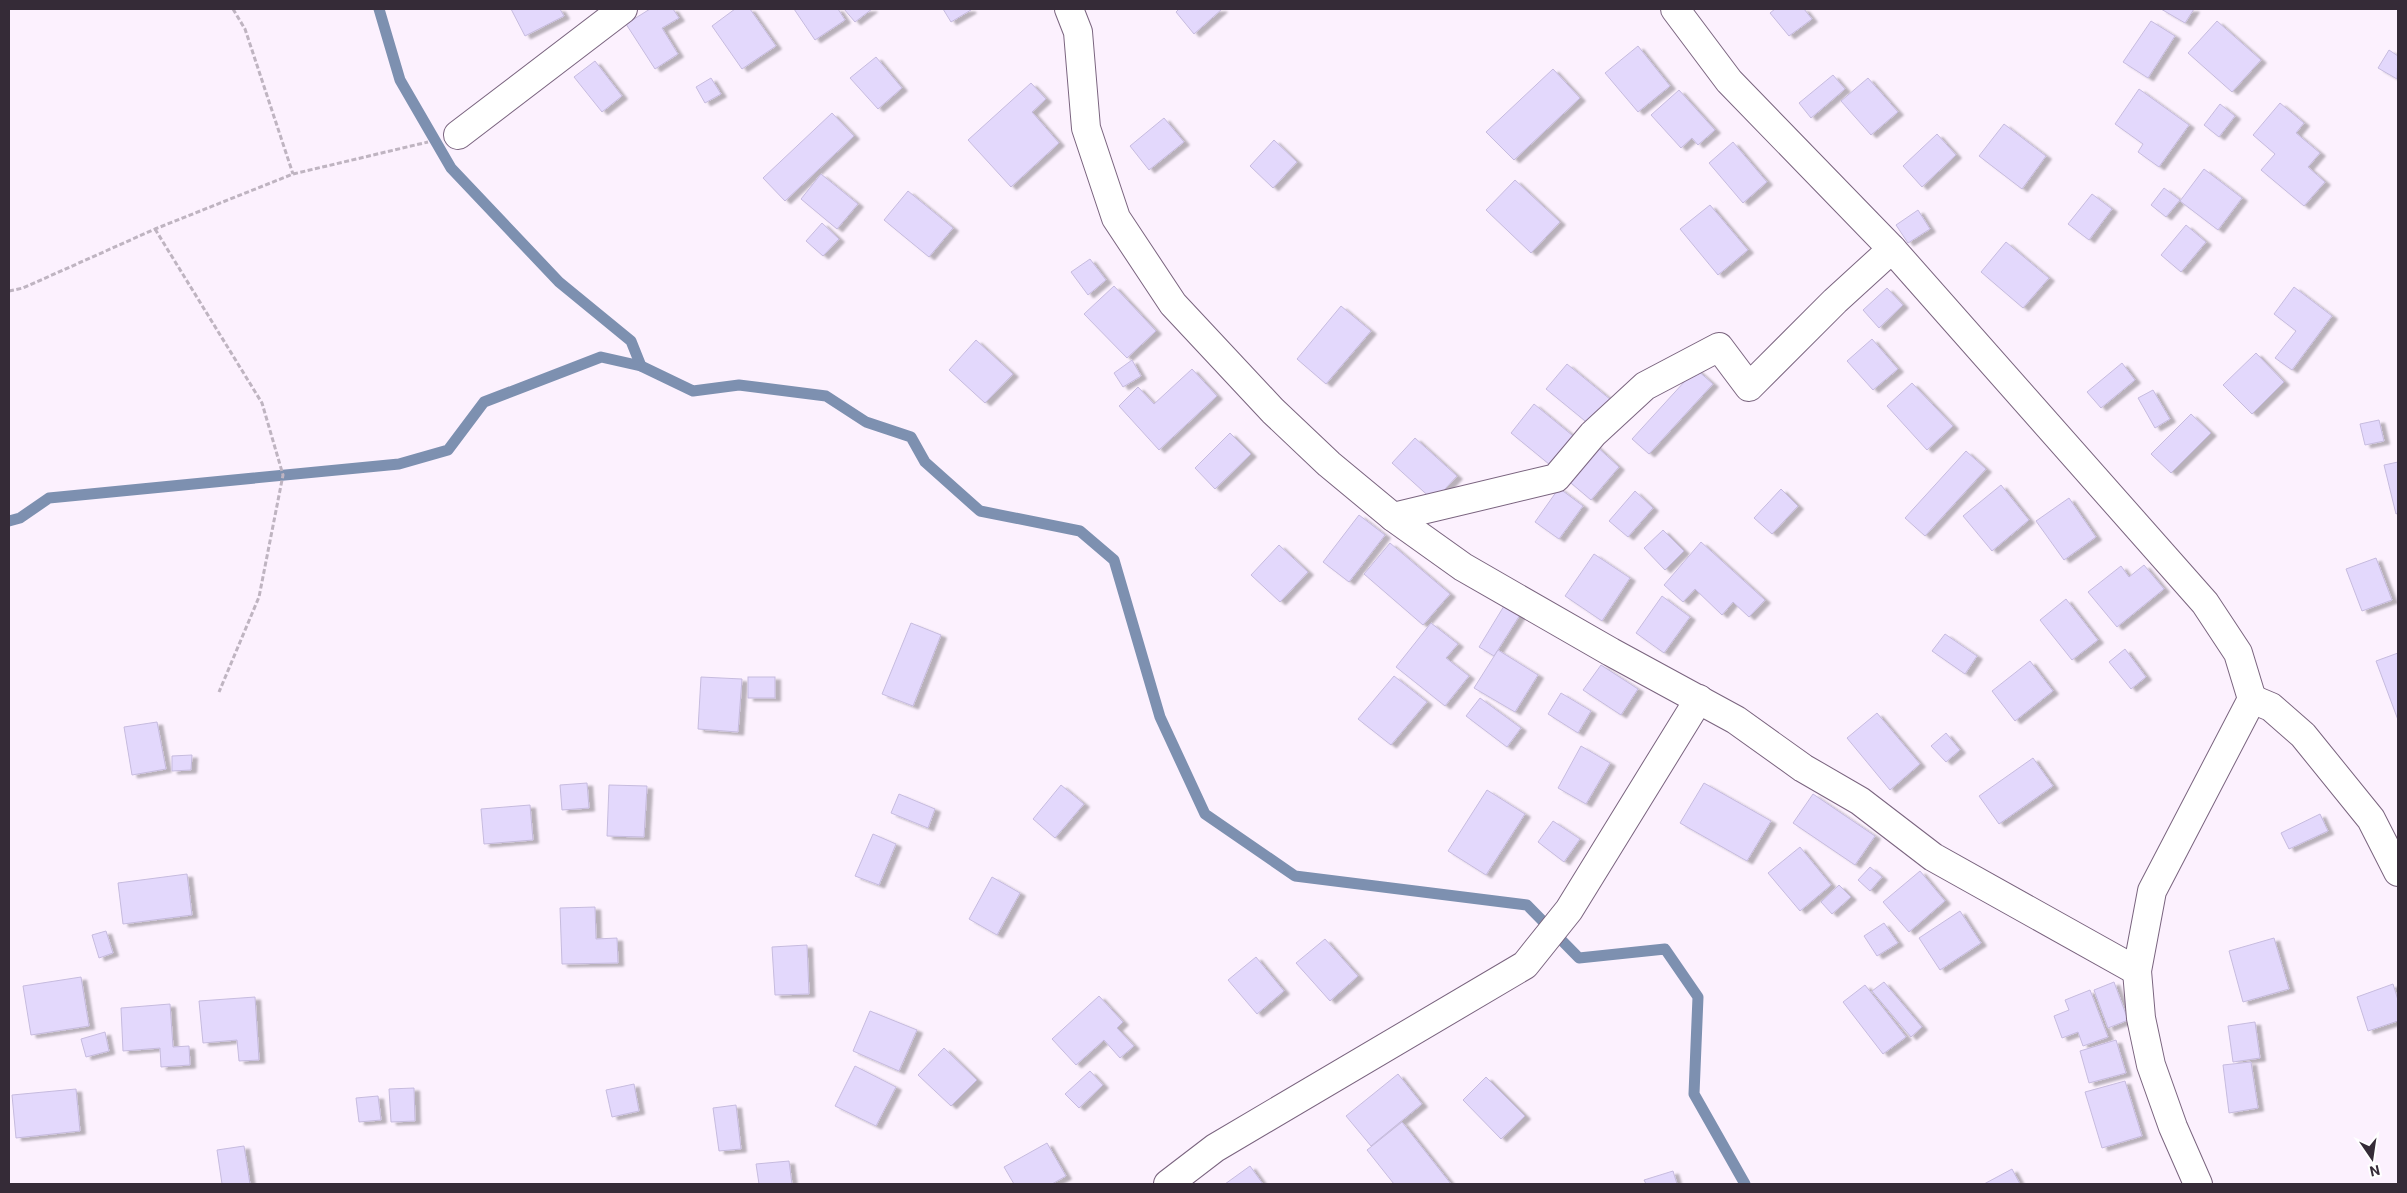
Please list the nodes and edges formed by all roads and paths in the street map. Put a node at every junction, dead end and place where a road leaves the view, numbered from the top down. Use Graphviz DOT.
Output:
graph roads {
  1 [pos="233,9"];
  2 [pos="623,9"];
  3 [pos="1069,9"];
  4 [pos="1674,9"];
  5 [pos="458,135"];
  6 [pos="294,174"];
  7 [pos="155,229"];
  8 [pos="1892,249"];
  9 [pos="9,291"];
  10 [pos="1393,517"];
  11 [pos="219,692"];
  12 [pos="1699,699"];
  13 [pos="2252,699"];
  14 [pos="2398,872"];
  15 [pos="2136,971"];
  16 [pos="1168,1184"];
  17 [pos="2198,1184"];
  1 -- 6 [label="path"];
  2 -- 5 [label="street"];
  3 -- 10 [label="street"];
  4 -- 8 [label="street"];
  5 -- 6 [label="path"];
  6 -- 7 [label="path"];
  7 -- 9 [label="path"];
  7 -- 11 [label="path"];
  8 -- 10 [label="street"];
  8 -- 13 [label="street"];
  10 -- 12 [label="street"];
  12 -- 15 [label="street"];
  12 -- 16 [label="street"];
  13 -- 14 [label="street"];
  13 -- 15 [label="street"];
  15 -- 17 [label="street"];
}
